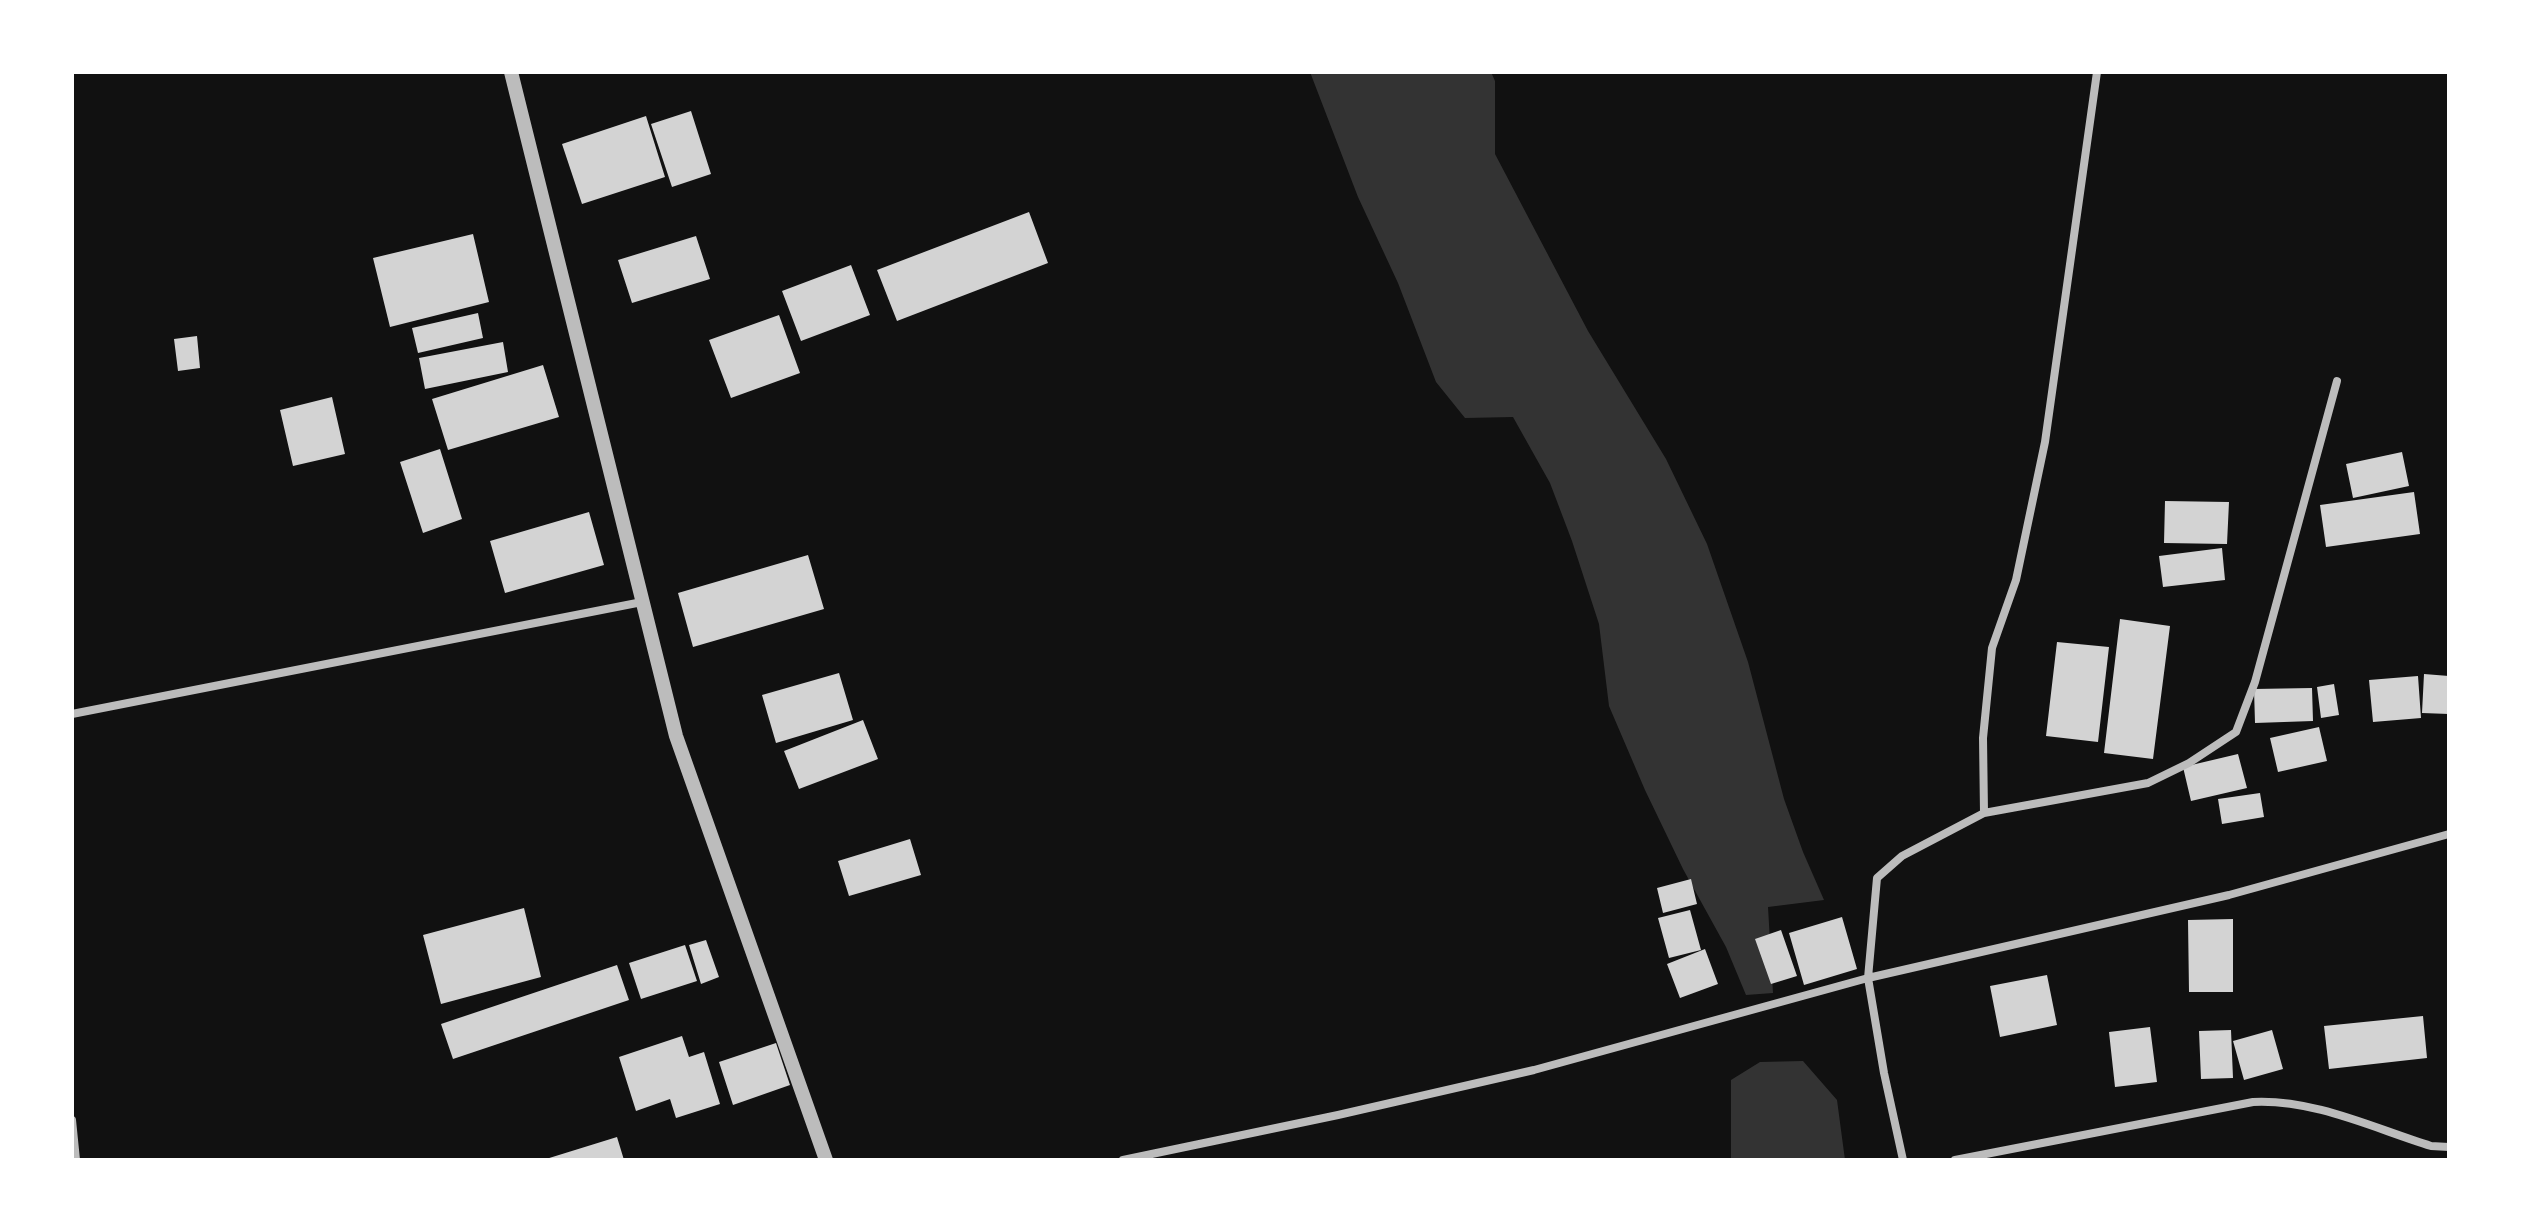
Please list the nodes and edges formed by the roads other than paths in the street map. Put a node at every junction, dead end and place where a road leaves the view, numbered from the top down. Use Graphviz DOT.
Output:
graph roads {
  1 [pos="511,72"];
  2 [pos="2097,72"];
  3 [pos="2337,381"];
  4 [pos="642,602"];
  5 [pos="72,714"];
  6 [pos="1984,813"];
  7 [pos="2449,834"];
  8 [pos="1868,978"];
  9 [pos="72,1120"];
  10 [pos="2449,1147"];
  11 [pos="76,1160"];
  12 [pos="826,1160"];
  13 [pos="1123,1160"];
  14 [pos="1903,1160"];
  15 [pos="1955,1160"];
  1 -- 4 [label="street"];
  2 -- 6 [label="street"];
  3 -- 6 [label="street"];
  4 -- 5 [label="street"];
  4 -- 12 [label="street"];
  6 -- 8 [label="street"];
  7 -- 8 [label="street"];
  8 -- 13 [label="street"];
  8 -- 14 [label="street"];
  9 -- 11 [label="street"];
  10 -- 15 [label="street"];
}
